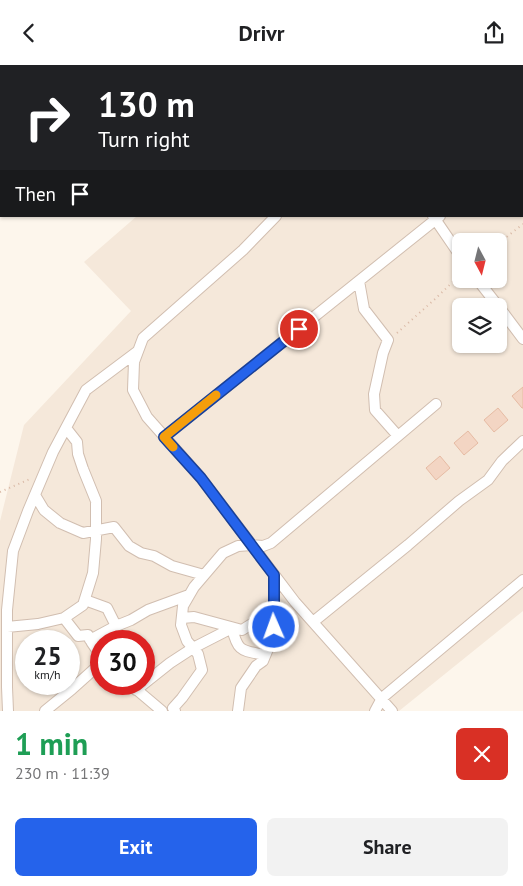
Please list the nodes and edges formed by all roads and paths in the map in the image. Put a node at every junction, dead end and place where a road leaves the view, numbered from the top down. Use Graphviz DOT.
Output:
graph roads {
  1 [pos="275,217"];
  2 [pos="436,217"];
  3 [pos="523,224"];
  4 [pos="508,236"];
  5 [pos="452,243"];
  6 [pos="358,281"];
  7 [pos="452,282"];
  8 [pos="507,319"];
  9 [pos="523,339"];
  10 [pos="388,340"];
  11 [pos="138,351"];
  12 [pos="436,404"];
  13 [pos="66,428"];
  14 [pos="398,436"];
  15 [pos="164,437"];
  16 [pos="523,441"];
  17 [pos="44,473"];
  18 [pos="0,492"];
  19 [pos="35,495"];
  20 [pos="96,530"];
  21 [pos="252,545"];
  22 [pos="204,575"];
  23 [pos="274,575"];
  24 [pos="523,580"];
  25 [pos="189,595"];
  26 [pos="85,600"];
  27 [pos="274,610"];
  28 [pos="64,618"];
  29 [pos="182,618"];
  30 [pos="313,622"];
  31 [pos="116,625"];
  32 [pos="7,627"];
  33 [pos="232,628"];
  34 [pos="107,630"];
  35 [pos="90,640"];
  36 [pos="193,648"];
  37 [pos="266,655"];
  38 [pos="90,673"];
  39 [pos="155,673"];
  40 [pos="143,695"];
  41 [pos="382,699"];
  42 [pos="172,710"];
  43 [pos="8,711"];
  44 [pos="45,711"];
  45 [pos="162,711"];
  46 [pos="238,711"];
  47 [pos="375,711"];
  48 [pos="392,711"];
  1 -- 11 [label="street"];
  2 -- 5 [label="street"];
  2 -- 6 [label="street"];
  3 -- 4 [label="path"];
  6 -- 10 [label="street"];
  6 -- 15 [label="street"];
  7 -- 10 [label="path"];
  8 -- 9 [label="street"];
  10 -- 14 [label="street"];
  11 -- 13 [label="street"];
  11 -- 15 [label="street"];
  12 -- 14 [label="street"];
  13 -- 17 [label="street"];
  13 -- 20 [label="street"];
  14 -- 21 [label="street"];
  15 -- 21 [label="street"];
  16 -- 30 [label="street"];
  17 -- 18 [label="path"];
  17 -- 19 [label="street"];
  19 -- 20 [label="street"];
  19 -- 32 [label="street"];
  20 -- 22 [label="street"];
  20 -- 26 [label="street"];
  21 -- 22 [label="street"];
  21 -- 23 [label="street"];
  22 -- 25 [label="street"];
  23 -- 27 [label="street"];
  23 -- 30 [label="street"];
  24 -- 41 [label="street"];
  25 -- 29 [label="street"];
  25 -- 31 [label="street"];
  26 -- 28 [label="street"];
  26 -- 31 [label="street"];
  27 -- 33 [label="street"];
  27 -- 37 [label="street"];
  28 -- 32 [label="street"];
  28 -- 35 [label="street"];
  29 -- 33 [label="street"];
  29 -- 36 [label="street"];
  30 -- 41 [label="street"];
  31 -- 34 [label="street"];
  32 -- 43 [label="street"];
  33 -- 36 [label="street"];
  33 -- 37 [label="street"];
  36 -- 39 [label="street"];
  36 -- 42 [label="street"];
  37 -- 46 [label="street"];
  38 -- 44 [label="street"];
  40 -- 45 [label="street"];
  41 -- 47 [label="street"];
  41 -- 48 [label="street"];
}
